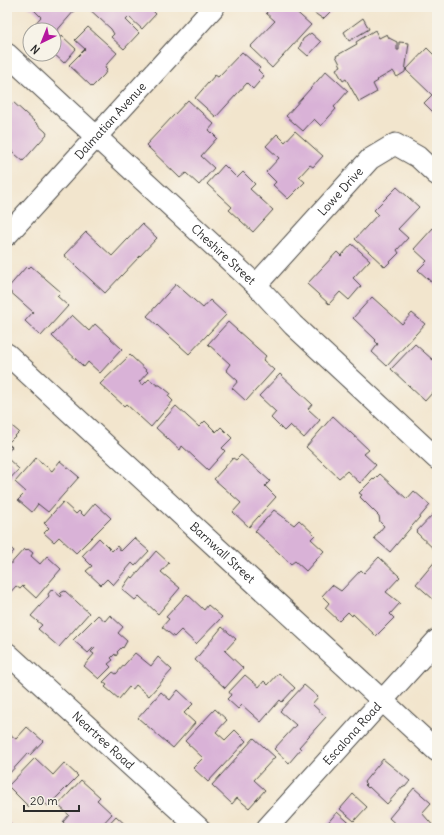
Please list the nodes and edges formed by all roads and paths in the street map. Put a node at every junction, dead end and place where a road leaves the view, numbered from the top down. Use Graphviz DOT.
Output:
graph roads {
  1 [pos="214,7"];
  2 [pos="7,54"];
  3 [pos="98,137"];
  4 [pos="437,175"];
  5 [pos="7,235"];
  6 [pos="256,285"];
  7 [pos="7,354"];
  8 [pos="437,459"];
  9 [pos="437,640"];
  10 [pos="7,653"];
  11 [pos="381,700"];
  12 [pos="437,751"];
  13 [pos="199,828"];
  14 [pos="267,828"];
  1 -- 3 [label="street, Dalmatian Avenue"];
  2 -- 3 [label="street, Cheshire Street"];
  3 -- 5 [label="street, Dalmatian Avenue"];
  3 -- 6 [label="street, Cheshire Street"];
  4 -- 6 [label="street, Lowe Drive"];
  6 -- 8 [label="street, Cheshire Street"];
  7 -- 11 [label="street, Barnwall Street"];
  9 -- 11 [label="street, Escalona Road"];
  10 -- 13 [label="street, Neartree Road"];
  11 -- 12 [label="street, Barnwall Street"];
  11 -- 14 [label="street, Escalona Road"];
}
